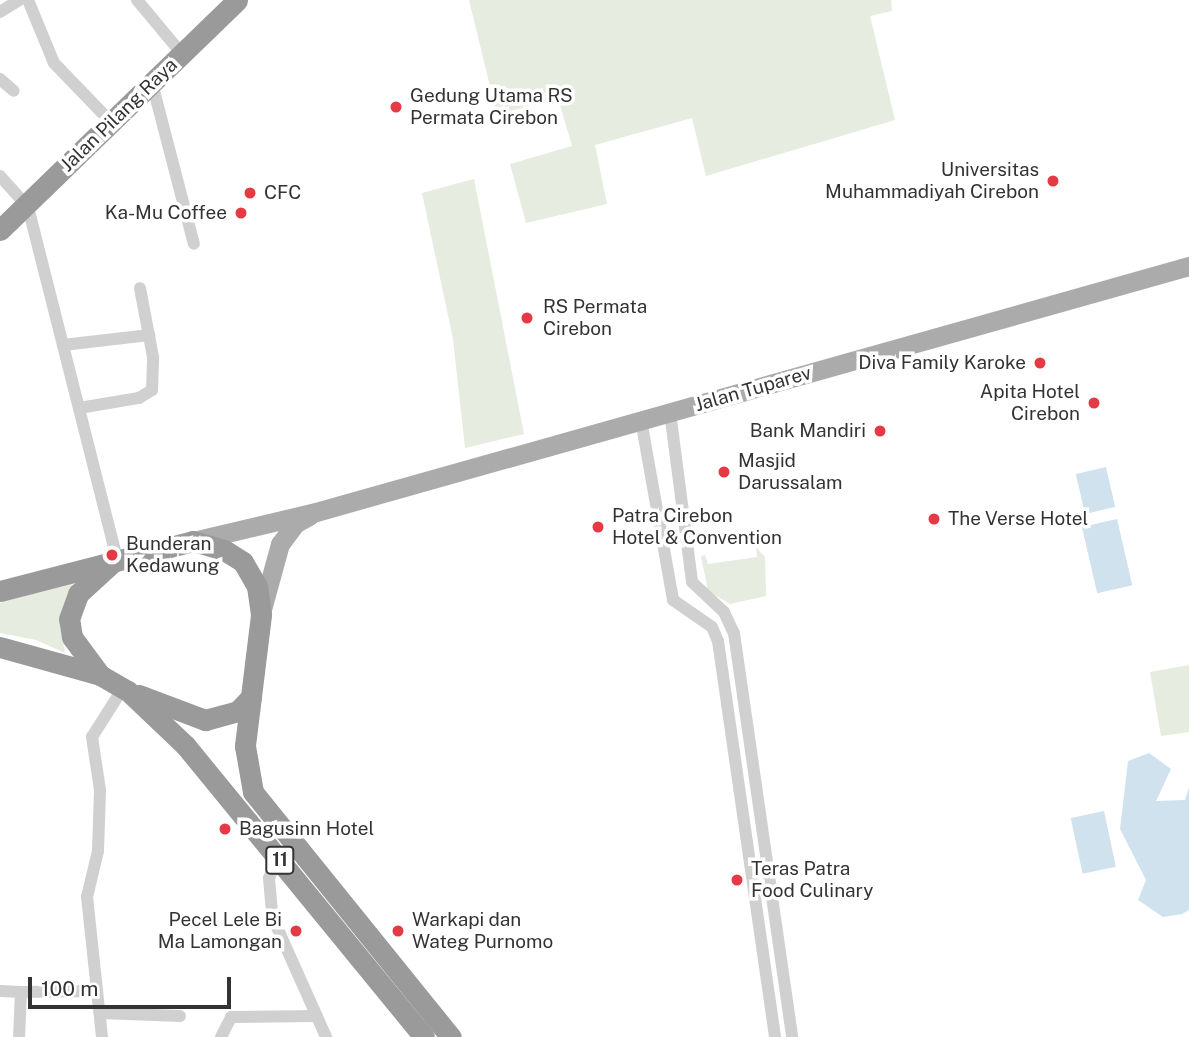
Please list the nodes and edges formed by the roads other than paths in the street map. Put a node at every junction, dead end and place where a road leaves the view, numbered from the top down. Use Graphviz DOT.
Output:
graph roads {
  1 [pos="19,0"];
  2 [pos="28,0"];
  3 [pos="138,0"];
  4 [pos="237,0"];
  5 [pos="0,12"];
  6 [pos="182,54"];
  7 [pos="0,79"];
  8 [pos="152,83"];
  9 [pos="14,92"];
  10 [pos="111,122"];
  11 [pos="0,176"];
  12 [pos="27,204"];
  13 [pos="0,230"];
  14 [pos="194,244"];
  15 [pos="1189,267"];
  16 [pos="140,288"];
  17 [pos="149,335"];
  18 [pos="63,345"];
  19 [pos="79,408"];
  20 [pos="670,412"];
  21 [pos="641,421"];
  22 [pos="316,512"];
  23 [pos="193,541"];
  24 [pos="117,558"];
  25 [pos="0,591"];
  26 [pos="261,615"];
  27 [pos="0,647"];
  28 [pos="100,676"];
  29 [pos="126,690"];
  30 [pos="251,697"];
  31 [pos="751,750"];
  32 [pos="734,752"];
  33 [pos="754,771"];
  34 [pos="737,774"];
  35 [pos="278,857"];
  36 [pos="361,944"];
  37 [pos="97,990"];
  38 [pos="0,991"];
  39 [pos="21,992"];
  40 [pos="101,1013"];
  41 [pos="180,1016"];
  42 [pos="317,1016"];
  43 [pos="449,1036"];
  44 [pos="19,1037"];
  45 [pos="102,1037"];
  46 [pos="221,1037"];
  47 [pos="326,1037"];
  48 [pos="424,1037"];
  49 [pos="775,1037"];
  50 [pos="792,1037"];
  1 -- 5 [label="street"];
  2 -- 10 [label="street"];
  3 -- 6 [label="street"];
  4 -- 6 [label="highway, Jalan Pilang Raya"];
  6 -- 8 [label="highway, Jalan Pilang Raya"];
  7 -- 9 [label="street"];
  8 -- 10 [label="highway, Jalan Pilang Raya"];
  8 -- 14 [label="street"];
  10 -- 12 [label="highway, Jalan Pilang Raya"];
  11 -- 12 [label="street"];
  12 -- 13 [label="highway, Jalan Pilang Raya"];
  12 -- 18 [label="street"];
  15 -- 20 [label="main road, Jalan Tuparev"];
  16 -- 17 [label="street"];
  17 -- 18 [label="street"];
  17 -- 19 [label="street"];
  18 -- 19 [label="street"];
  19 -- 24 [label="street"];
  20 -- 21 [label="main road, Jalan Tuparev"];
  20 -- 31 [label="street"];
  21 -- 22 [label="main road, Jalan Tuparev"];
  21 -- 32 [label="street"];
  22 -- 23 [label="main road, Jalan Tuparev"];
  22 -- 26 [label="main road"];
  23 -- 24 [label="highway"];
  23 -- 26 [label="highway, 11"];
  24 -- 25 [label="highway"];
  24 -- 28 [label="highway"];
  26 -- 30 [label="highway, 11"];
  27 -- 28 [label="highway, 11"];
  28 -- 29 [label="highway, 11"];
  29 -- 30 [label="highway"];
  29 -- 35 [label="highway, 11"];
  29 -- 37 [label="street"];
  30 -- 36 [label="highway, 11"];
  31 -- 32 [label="street"];
  31 -- 33 [label="street"];
  32 -- 34 [label="street"];
  33 -- 34 [label="street"];
  33 -- 50 [label="street"];
  34 -- 49 [label="street"];
  35 -- 36 [label="highway, 11"];
  35 -- 42 [label="street"];
  36 -- 43 [label="highway, 11"];
  36 -- 48 [label="highway, 11"];
  37 -- 39 [label="street"];
  37 -- 40 [label="street"];
  38 -- 39 [label="street"];
  39 -- 44 [label="street"];
  40 -- 41 [label="street"];
  40 -- 45 [label="street"];
  42 -- 46 [label="street"];
  42 -- 47 [label="street"];
}
